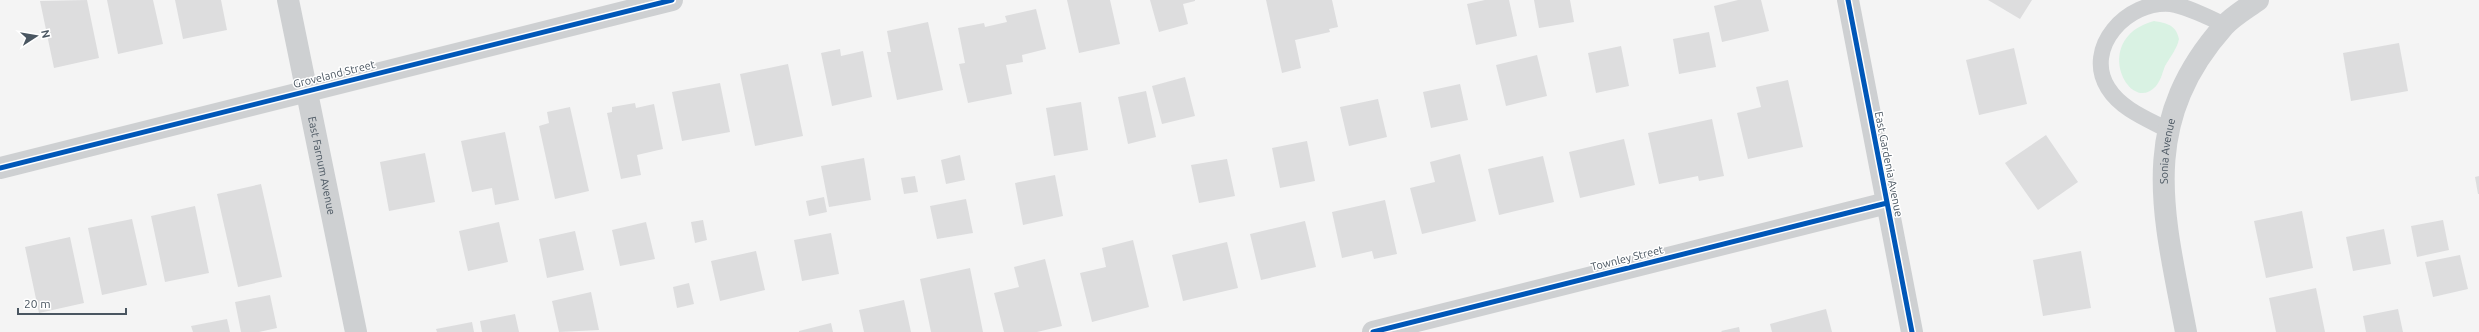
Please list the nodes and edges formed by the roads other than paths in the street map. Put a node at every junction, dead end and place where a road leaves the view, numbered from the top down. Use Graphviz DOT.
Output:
graph roads {
  1 [pos="288,0"];
  2 [pos="672,0"];
  3 [pos="1848,0"];
  4 [pos="2258,0"];
  5 [pos="2225,25"];
  6 [pos="306,91"];
  7 [pos="2168,130"];
  8 [pos="0,168"];
  9 [pos="1887,203"];
  10 [pos="356,332"];
  11 [pos="1373,332"];
  12 [pos="1912,332"];
  13 [pos="2186,332"];
  1 -- 6 [label="street, East Farnum Avenue"];
  2 -- 6 [label="street, Groveland Street"];
  3 -- 9 [label="street, East Gardenia Avenue"];
  4 -- 5 [label="street, Sonia Avenue"];
  5 -- 7 [label="street, Sonia Avenue"];
  5 -- 7 [label="lane"];
  6 -- 8 [label="street, Groveland Street"];
  6 -- 10 [label="street, East Farnum Avenue"];
  7 -- 13 [label="street, Sonia Avenue"];
  9 -- 11 [label="street, Townley Street"];
  9 -- 12 [label="street, East Gardenia Avenue"];
}
